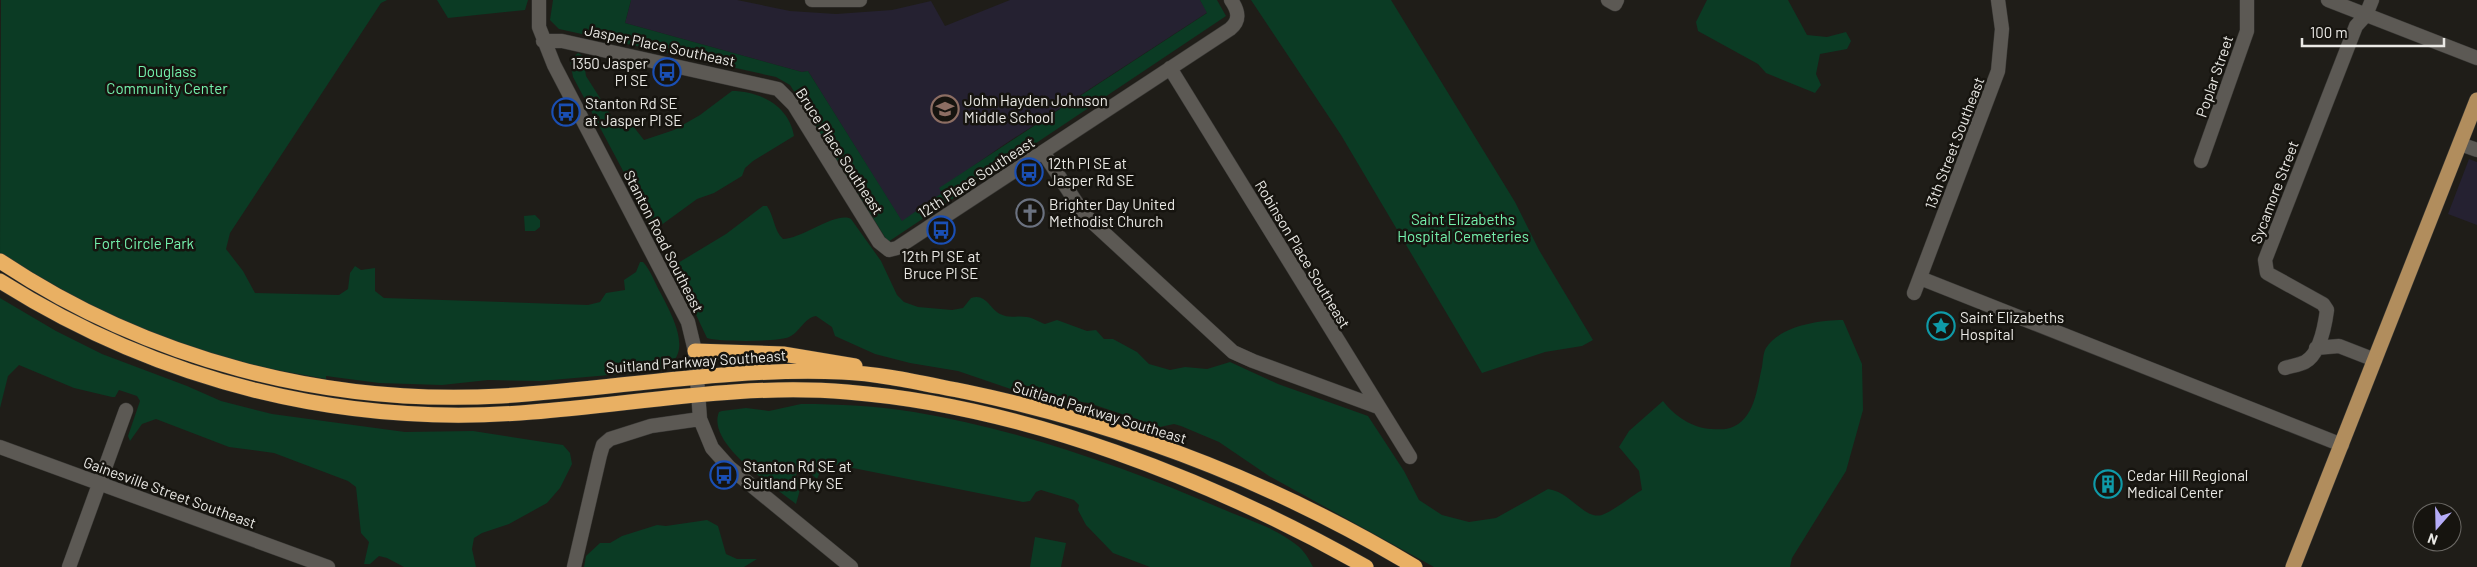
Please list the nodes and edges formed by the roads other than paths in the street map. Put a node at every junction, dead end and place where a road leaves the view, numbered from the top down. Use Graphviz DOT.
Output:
graph roads {
  1 [pos="539,0"];
  2 [pos="812,0"];
  3 [pos="860,0"];
  4 [pos="1231,0"];
  5 [pos="1608,0"];
  6 [pos="1617,0"];
  7 [pos="1998,0"];
  8 [pos="2247,0"];
  9 [pos="2328,0"];
  10 [pos="2372,0"];
  11 [pos="2366,15"];
  12 [pos="543,41"];
  13 [pos="2477,58"];
  14 [pos="1170,68"];
  15 [pos="768,85"];
  16 [pos="2477,100"];
  17 [pos="2460,144"];
  18 [pos="2477,150"];
  19 [pos="1044,152"];
  20 [pos="2201,161"];
  21 [pos="879,242"];
  22 [pos="0,261"];
  23 [pos="1920,278"];
  24 [pos="0,281"];
  25 [pos="1914,293"];
  26 [pos="2316,348"];
  27 [pos="695,351"];
  28 [pos="2375,360"];
  29 [pos="2285,368"];
  30 [pos="697,376"];
  31 [pos="907,380"];
  32 [pos="698,396"];
  33 [pos="1378,406"];
  34 [pos="126,410"];
  35 [pos="700,420"];
  36 [pos="2342,445"];
  37 [pos="0,447"];
  38 [pos="1410,457"];
  39 [pos="99,483"];
  40 [pos="69,567"];
  41 [pos="328,567"];
  42 [pos="574,567"];
  43 [pos="851,567"];
  44 [pos="1366,567"];
  45 [pos="1415,567"];
  46 [pos="2294,567"];
  1 -- 12 [label="street, Stanton Road Southeast"];
  2 -- 3 [label="street"];
  4 -- 14 [label="street, 12th Place Southeast"];
  5 -- 6 [label="street"];
  7 -- 23 [label="street, 13th Street Southeast"];
  8 -- 20 [label="street, Poplar Street"];
  9 -- 11 [label="street"];
  10 -- 11 [label="street"];
  11 -- 13 [label="street"];
  11 -- 26 [label="street, Sycamore Street"];
  12 -- 15 [label="street, Jasper Place Southeast"];
  12 -- 27 [label="street, Stanton Road Southeast"];
  14 -- 19 [label="street, 12th Place Southeast"];
  14 -- 33 [label="street, Robinson Place Southeast"];
  15 -- 21 [label="street, Bruce Place Southeast"];
  16 -- 17 [label="main road"];
  17 -- 18 [label="street"];
  17 -- 28 [label="main road"];
  19 -- 21 [label="street, 12th Place Southeast"];
  19 -- 33 [label="street"];
  22 -- 30 [label="highway, Suitland Parkway Southeast"];
  23 -- 25 [label="street, 13th Street Southeast"];
  23 -- 36 [label="street"];
  24 -- 32 [label="highway"];
  26 -- 28 [label="street"];
  26 -- 29 [label="street, Sycamore Street"];
  27 -- 30 [label="street, Stanton Road Southeast"];
  27 -- 31 [label="highway"];
  28 -- 36 [label="main road"];
  30 -- 31 [label="highway, Suitland Parkway Southeast"];
  30 -- 32 [label="street, Stanton Road Southeast"];
  31 -- 45 [label="highway, Suitland Parkway Southeast"];
  32 -- 35 [label="street, Stanton Road Southeast"];
  32 -- 44 [label="highway"];
  33 -- 38 [label="street, Robinson Place Southeast"];
  34 -- 39 [label="street"];
  35 -- 42 [label="street"];
  35 -- 43 [label="street, Stanton Road Southeast"];
  36 -- 46 [label="main road"];
  37 -- 39 [label="street, Gainesville Street Southeast"];
  39 -- 40 [label="street"];
  39 -- 41 [label="street, Gainesville Street Southeast"];
}
